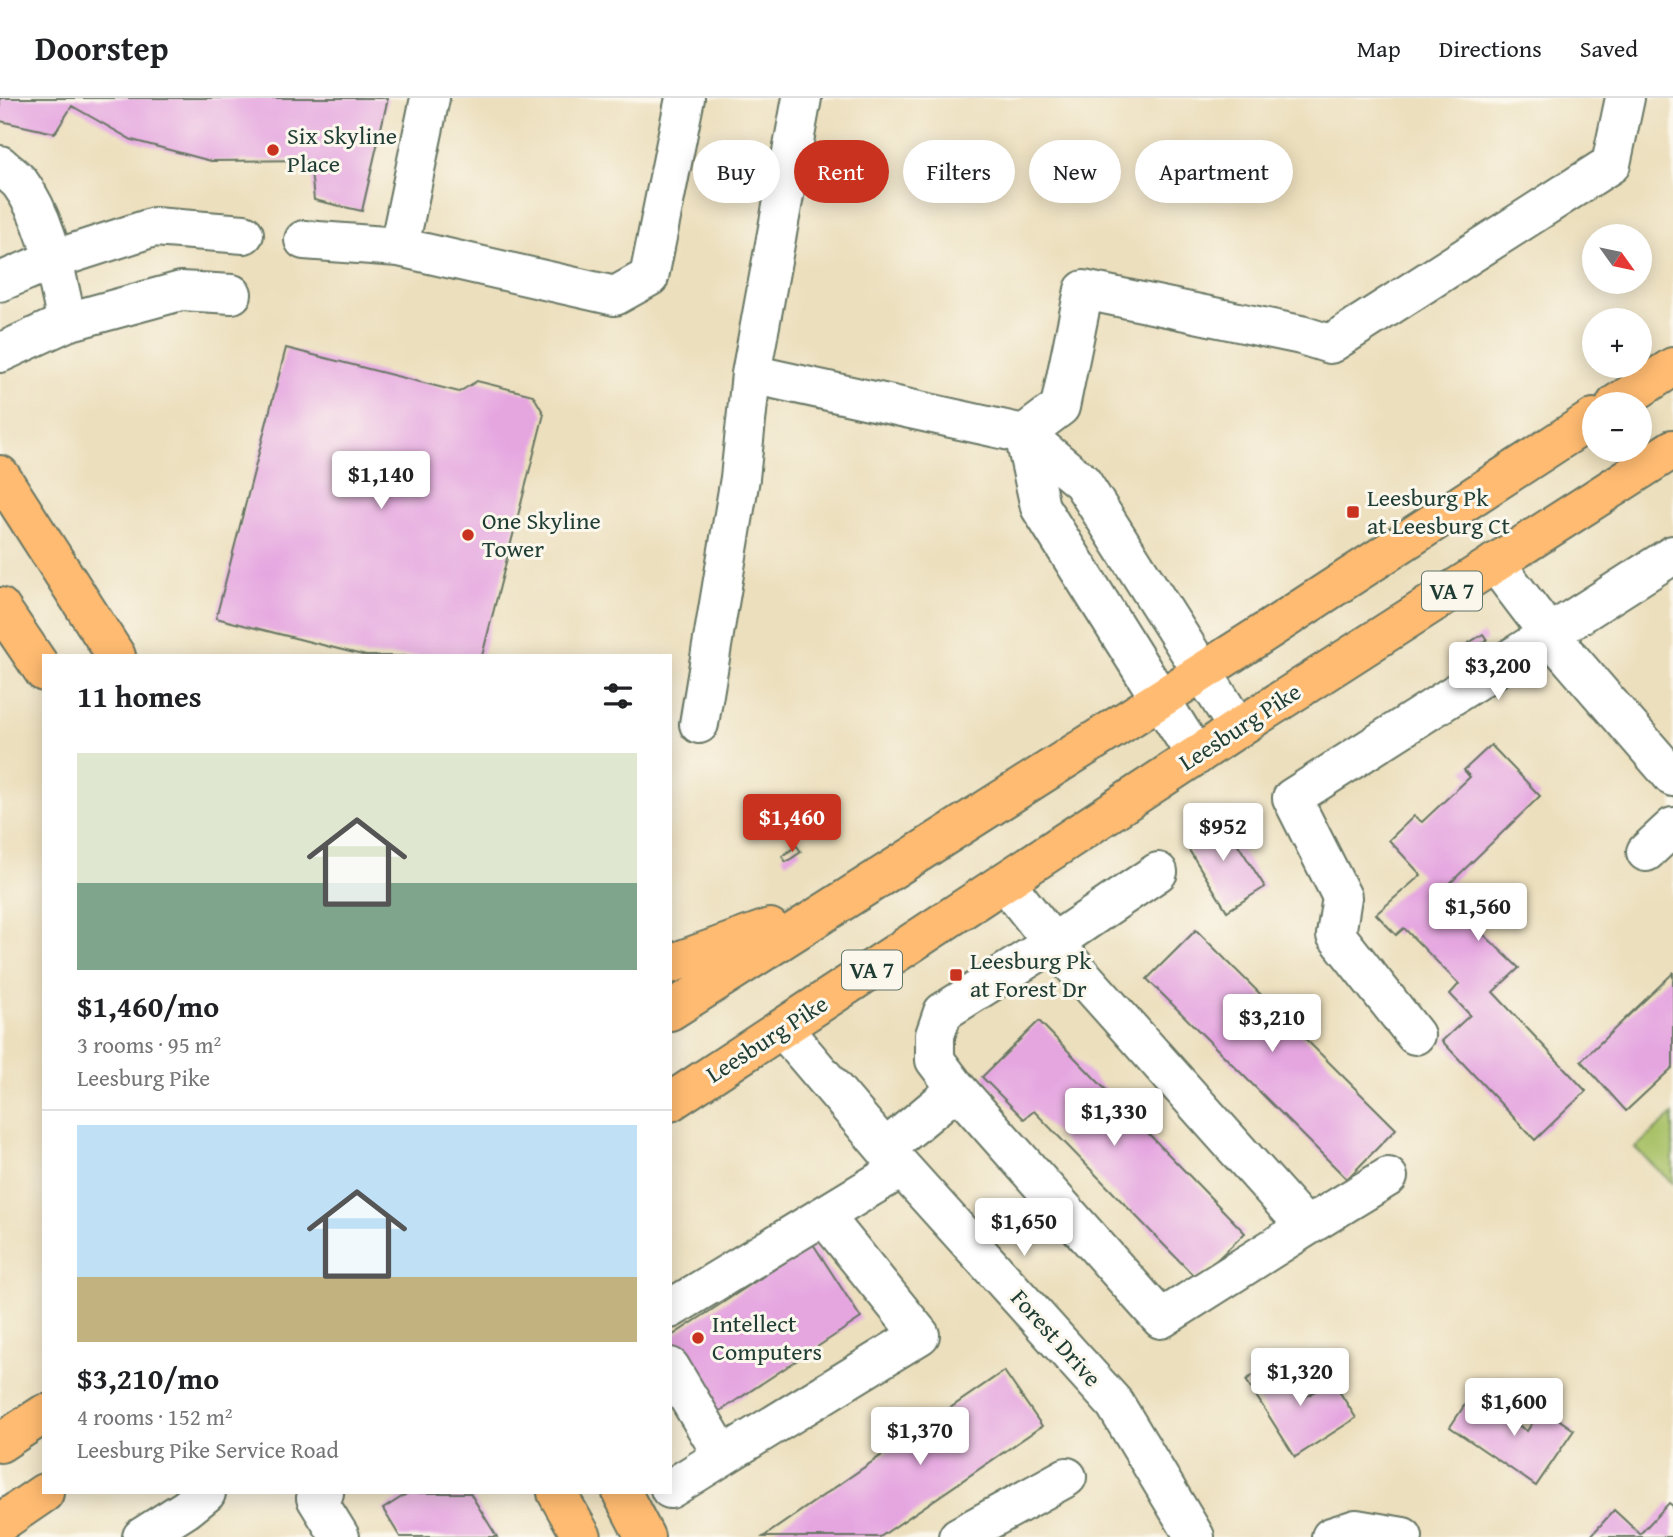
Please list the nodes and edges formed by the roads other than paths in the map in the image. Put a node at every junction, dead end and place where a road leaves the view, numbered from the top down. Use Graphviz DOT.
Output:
graph roads {
  1 [pos="430,98"];
  2 [pos="684,98"];
  3 [pos="802,98"];
  4 [pos="1625,98"];
  5 [pos="0,165"];
  6 [pos="244,234"];
  7 [pos="304,240"];
  8 [pos="399,247"];
  9 [pos="52,260"];
  10 [pos="0,282"];
  11 [pos="232,294"];
  12 [pos="67,321"];
  13 [pos="0,353"];
  14 [pos="1673,367"];
  15 [pos="751,374"];
  16 [pos="1634,392"];
  17 [pos="1582,426"];
  18 [pos="1024,434"];
  19 [pos="1673,449"];
  20 [pos="0,475"];
  21 [pos="1673,555"];
  22 [pos="1495,564"];
  23 [pos="0,607"];
  24 [pos="1549,634"];
  25 [pos="115,654"];
  26 [pos="42,669"];
  27 [pos="1202,672"];
  28 [pos="1160,699"];
  29 [pos="699,724"];
  30 [pos="1238,729"];
  31 [pos="1196,757"];
  32 [pos="1673,776"];
  33 [pos="1158,872"];
  34 [pos="870,882"];
  35 [pos="1004,882"];
  36 [pos="1054,943"];
  37 [pos="672,963"];
  38 [pos="672,1010"];
  39 [pos="783,1029"];
  40 [pos="1415,1035"];
  41 [pos="957,1089"];
  42 [pos="672,1101"];
  43 [pos="893,1159"];
  44 [pos="1388,1177"];
  45 [pos="824,1216"];
  46 [pos="1306,1227"];
  47 [pos="672,1308"];
  48 [pos="672,1370"];
  49 [pos="723,1456"];
  50 [pos="1067,1477"];
  51 [pos="672,1488"];
  52 [pos="42,1494"];
  53 [pos="205,1494"];
  54 [pos="322,1494"];
  55 [pos="558,1494"];
  56 [pos="663,1494"];
  57 [pos="633,1514"];
  58 [pos="0,1522"];
  59 [pos="142,1537"];
  60 [pos="341,1537"];
  61 [pos="582,1537"];
  62 [pos="958,1537"];
  63 [pos="1195,1537"];
  64 [pos="1331,1537"];
  65 [pos="1404,1537"];
  1 -- 8 [label="street"];
  2 -- 8 [label="street"];
  3 -- 15 [label="street"];
  4 -- 18 [label="street"];
  5 -- 9 [label="street"];
  6 -- 9 [label="street"];
  7 -- 8 [label="street"];
  9 -- 10 [label="street"];
  9 -- 12 [label="street"];
  11 -- 12 [label="street"];
  12 -- 13 [label="street"];
  14 -- 16 [label="main road"];
  15 -- 18 [label="street"];
  15 -- 29 [label="street"];
  17 -- 27 [label="main road, VA 7"];
  18 -- 27 [label="street"];
  18 -- 28 [label="street"];
  19 -- 22 [label="main road, Leesburg Pike / VA 7"];
  20 -- 25 [label="main road"];
  21 -- 24 [label="street"];
  22 -- 24 [label="street"];
  22 -- 30 [label="main road, Leesburg Pike / VA 7"];
  23 -- 26 [label="main road"];
  24 -- 32 [label="street"];
  24 -- 40 [label="street"];
  27 -- 28 [label="main road, VA 7"];
  27 -- 30 [label="street"];
  28 -- 31 [label="street"];
  28 -- 34 [label="main road, VA 7"];
  30 -- 31 [label="main road, Leesburg Pike / VA 7"];
  31 -- 35 [label="main road, Leesburg Pike / VA 7"];
  33 -- 36 [label="street"];
  34 -- 37 [label="main road"];
  34 -- 38 [label="main road, VA 7"];
  35 -- 36 [label="street"];
  35 -- 39 [label="main road, Leesburg Pike / VA 7"];
  36 -- 41 [label="street"];
  36 -- 46 [label="street"];
  39 -- 42 [label="main road, Leesburg Pike / VA 7"];
  39 -- 43 [label="street, Forest Drive"];
  41 -- 43 [label="street"];
  41 -- 46 [label="street"];
  43 -- 45 [label="street"];
  43 -- 63 [label="street, Forest Drive"];
  44 -- 46 [label="street"];
  45 -- 47 [label="street"];
  45 -- 49 [label="street"];
  48 -- 49 [label="street"];
  49 -- 51 [label="street"];
  50 -- 62 [label="street"];
  52 -- 58 [label="main road"];
  53 -- 59 [label="street"];
  54 -- 60 [label="street"];
  55 -- 61 [label="main road"];
  56 -- 57 [label="street"];
  64 -- 65 [label="street"];
}
